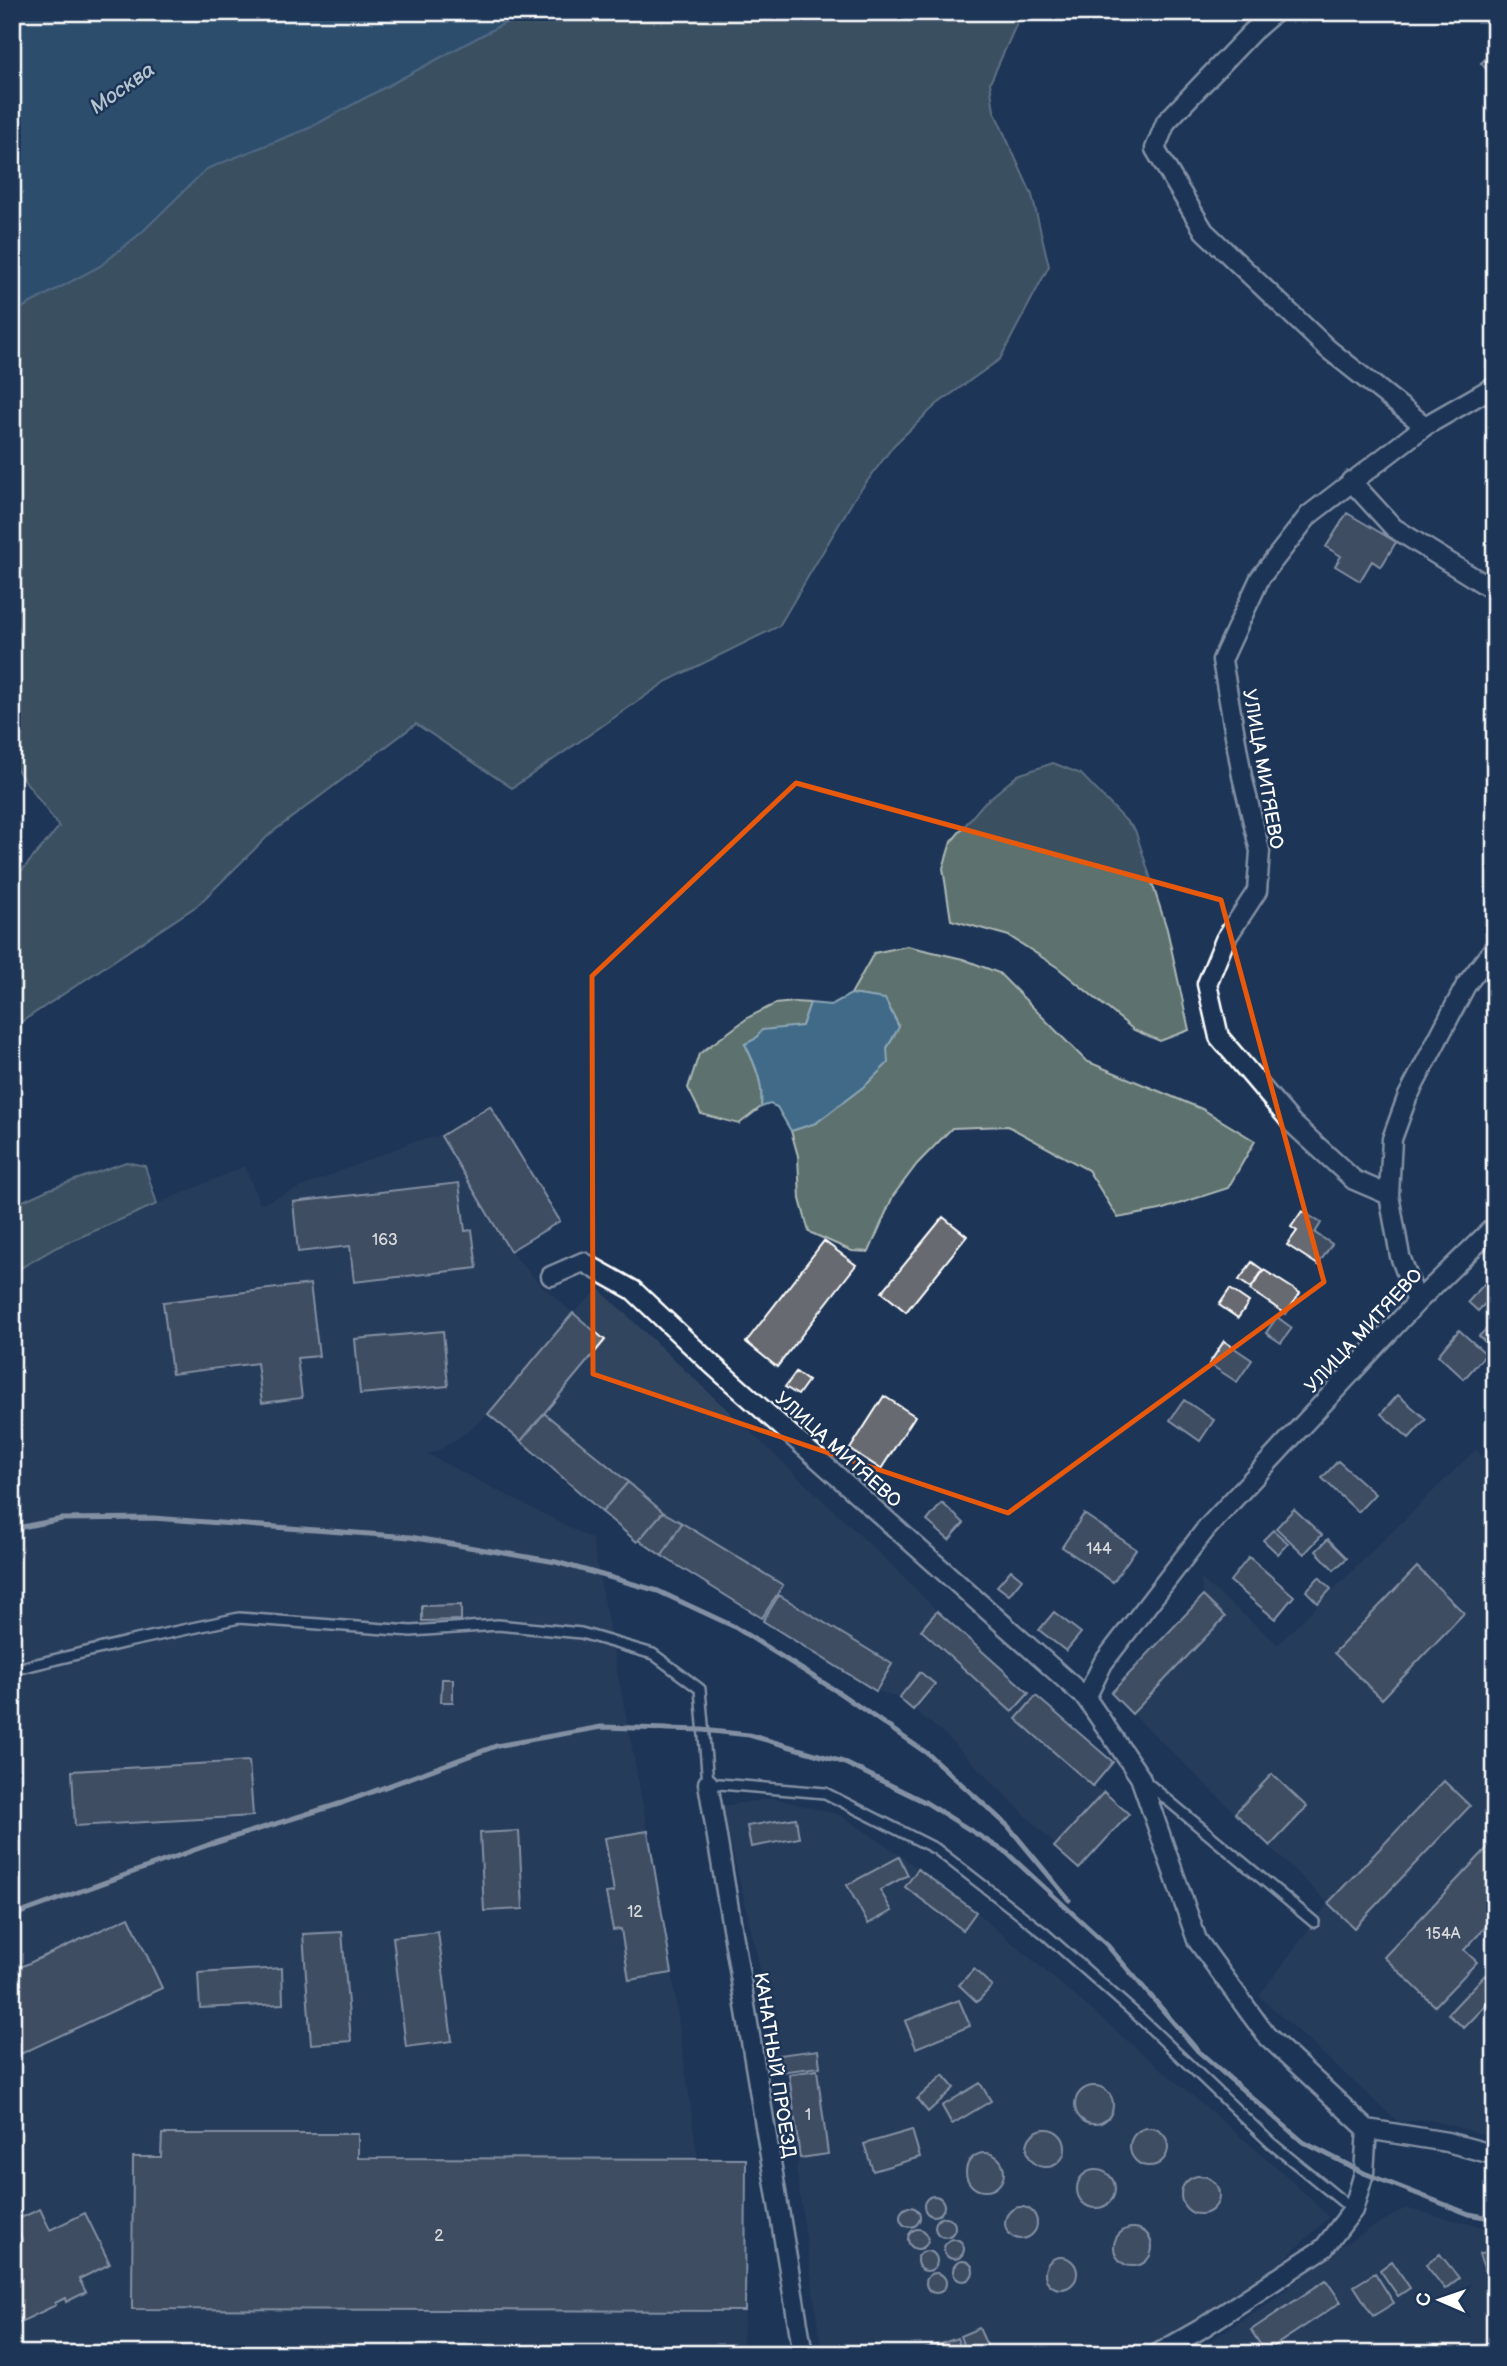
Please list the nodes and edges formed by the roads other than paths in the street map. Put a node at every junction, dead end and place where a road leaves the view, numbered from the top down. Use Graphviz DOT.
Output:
graph roads {
  1 [pos="1275,12"];
  2 [pos="1495,386"];
  3 [pos="1425,426"];
  4 [pos="1351,481"];
  5 [pos="1495,591"];
  6 [pos="1495,947"];
  7 [pos="1390,1195"];
  8 [pos="1495,1226"];
  9 [pos="551,1276"];
  10 [pos="1417,1302"];
  11 [pos="12,1670"];
  12 [pos="1086,1698"];
  13 [pos="1140,1777"];
  14 [pos="708,1783"];
  15 [pos="1314,1922"];
  16 [pos="1367,2129"];
  17 [pos="1495,2155"];
  18 [pos="1353,2210"];
  19 [pos="803,2354"];
  20 [pos="1157,2354"];
  1 -- 3 [label="street"];
  2 -- 3 [label="street, УЛИЦА МИТЯЕВО"];
  3 -- 4 [label="street, УЛИЦА МИТЯЕВО"];
  4 -- 5 [label="street"];
  4 -- 7 [label="street, УЛИЦА МИТЯЕВО"];
  6 -- 7 [label="street"];
  7 -- 10 [label="street"];
  8 -- 10 [label="street, УЛИЦА МИТЯЕВО"];
  9 -- 12 [label="street, УЛИЦА МИТЯЕВО"];
  10 -- 12 [label="street, УЛИЦА МИТЯЕВО"];
  11 -- 14 [label="lane"];
  12 -- 13 [label="street, УЛИЦА МИТЯЕВО"];
  13 -- 15 [label="lane"];
  13 -- 16 [label="street, УЛИЦА МИТЯЕВО"];
  14 -- 18 [label="lane"];
  14 -- 19 [label="street, КАНАТНЫЙ ПРОЕЗД"];
  16 -- 17 [label="street"];
  16 -- 18 [label="street"];
  18 -- 20 [label="street"];
}
